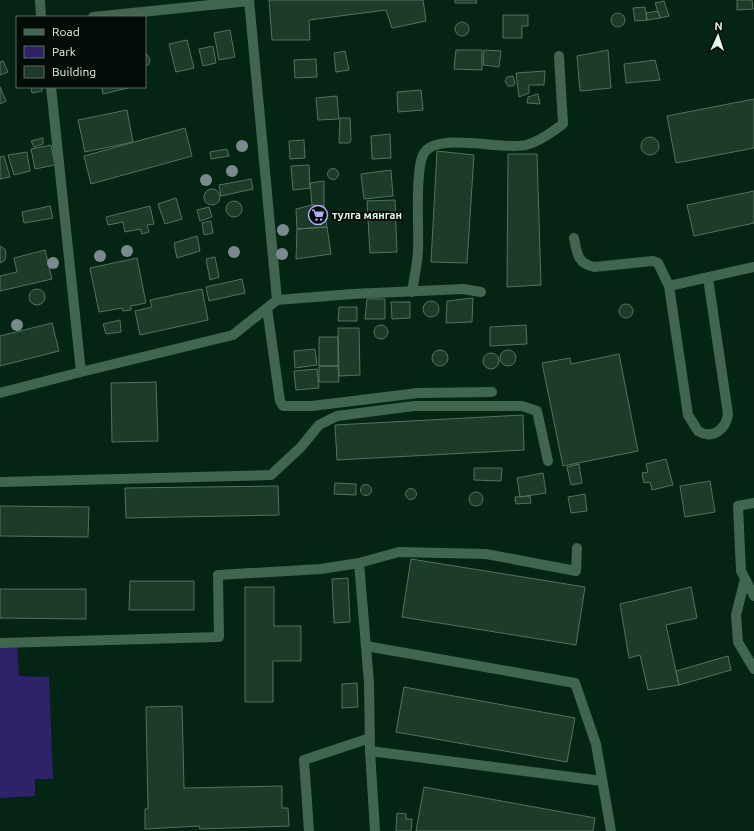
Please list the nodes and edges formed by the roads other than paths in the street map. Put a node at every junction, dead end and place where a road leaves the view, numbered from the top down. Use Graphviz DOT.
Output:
graph roads {
  1 [pos="40,0"];
  2 [pos="249,1"];
  3 [pos="41,16"];
  4 [pos="104,16"];
  5 [pos="559,56"];
  6 [pos="51,88"];
  7 [pos="574,238"];
  8 [pos="754,267"];
  9 [pos="708,278"];
  10 [pos="669,286"];
  11 [pos="412,292"];
  12 [pos="481,292"];
  13 [pos="277,300"];
  14 [pos="267,308"];
  15 [pos="81,372"];
  16 [pos="492,392"];
  17 [pos="0,393"];
  18 [pos="548,461"];
  19 [pos="0,482"];
  20 [pos="754,503"];
  21 [pos="577,548"];
  22 [pos="359,563"];
  23 [pos="745,579"];
  24 [pos="754,596"];
  25 [pos="0,643"];
  26 [pos="366,646"];
  27 [pos="754,669"];
  28 [pos="370,738"];
  29 [pos="370,751"];
  30 [pos="602,781"];
  31 [pos="309,831"];
  32 [pos="375,831"];
  33 [pos="611,831"];
  1 -- 3 [label="street"];
  2 -- 4 [label="street"];
  2 -- 13 [label="street"];
  5 -- 11 [label="street"];
  6 -- 15 [label="street"];
  7 -- 10 [label="street"];
  8 -- 9 [label="street"];
  9 -- 10 [label="street"];
  9 -- 10 [label="street"];
  11 -- 12 [label="street"];
  11 -- 13 [label="street"];
  13 -- 14 [label="street"];
  14 -- 15 [label="street"];
  14 -- 16 [label="street"];
  15 -- 17 [label="street"];
  18 -- 19 [label="street"];
  20 -- 23 [label="street"];
  21 -- 22 [label="street"];
  22 -- 25 [label="street"];
  22 -- 26 [label="street"];
  23 -- 24 [label="street"];
  23 -- 27 [label="street"];
  26 -- 28 [label="street"];
  26 -- 30 [label="street"];
  28 -- 29 [label="street"];
  28 -- 31 [label="street"];
  29 -- 30 [label="street"];
  29 -- 32 [label="street"];
  30 -- 33 [label="street"];
}
